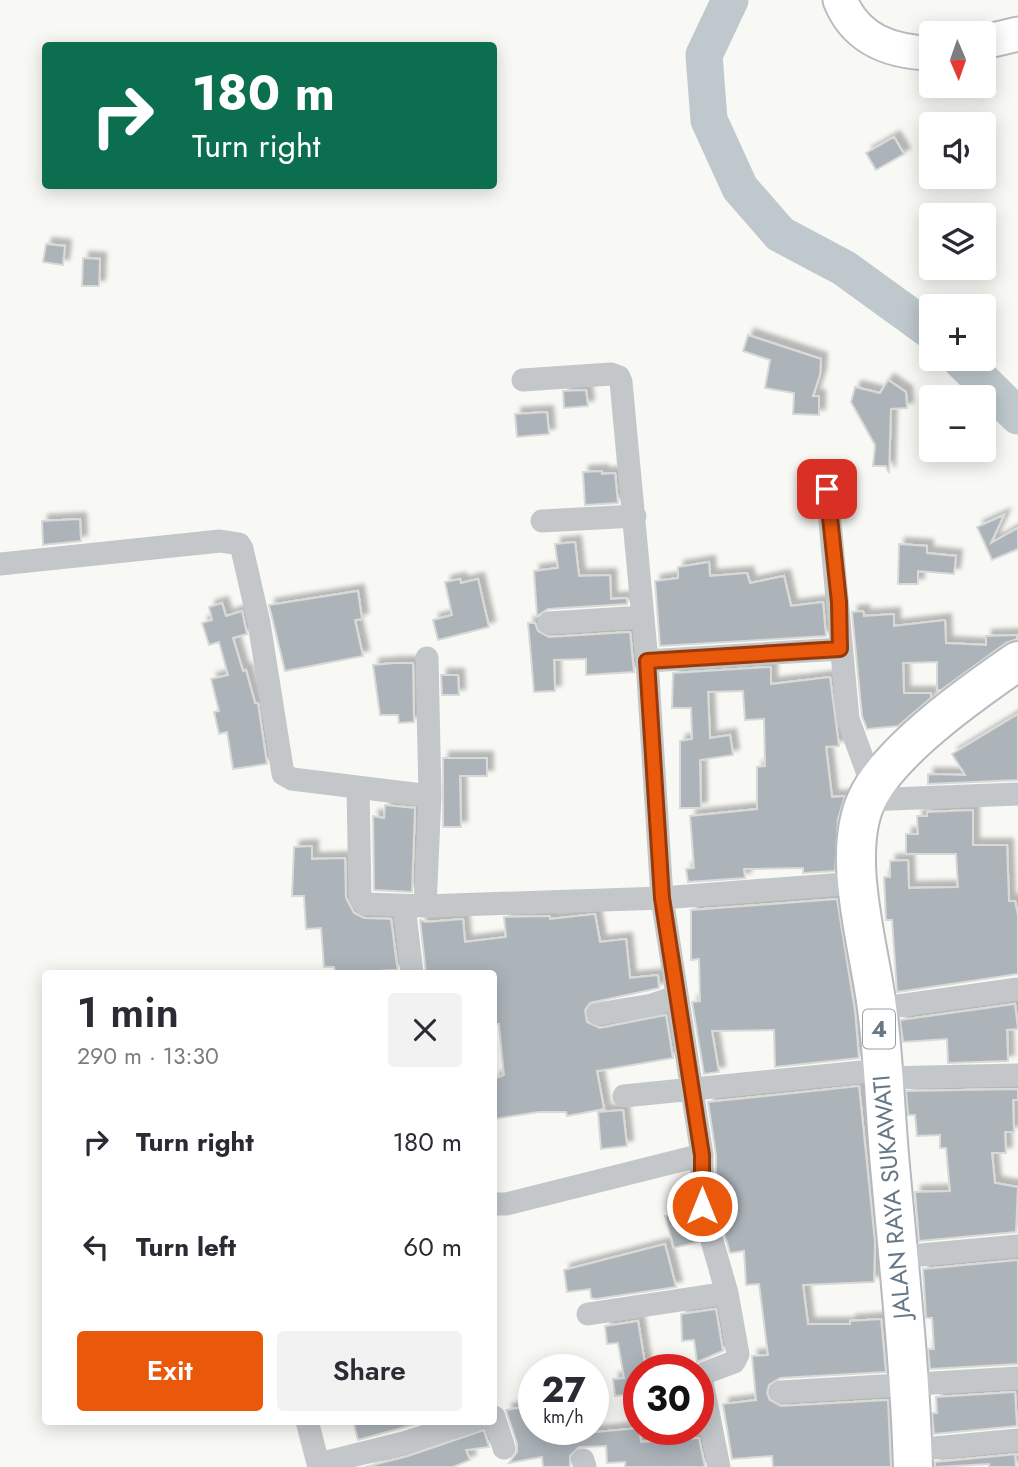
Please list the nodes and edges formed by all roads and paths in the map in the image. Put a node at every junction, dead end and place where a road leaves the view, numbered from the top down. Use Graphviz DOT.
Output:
graph roads {
  1 [pos="840,0"];
  2 [pos="1018,34"];
  3 [pos="996,39"];
  4 [pos="919,53"];
  5 [pos="523,380"];
  6 [pos="827,489"];
  7 [pos="635,516"];
  8 [pos="542,520"];
  9 [pos="0,564"];
  10 [pos="643,617"];
  11 [pos="549,623"];
  12 [pos="840,649"];
  13 [pos="426,659"];
  14 [pos="647,661"];
  15 [pos="1018,661"];
  16 [pos="358,788"];
  17 [pos="873,790"];
  18 [pos="1018,794"];
  19 [pos="430,796"];
  20 [pos="857,883"];
  21 [pos="662,898"];
  22 [pos="414,906"];
  23 [pos="412,970"];
  24 [pos="1018,989"];
  25 [pos="676,997"];
  26 [pos="877,1009"];
  27 [pos="598,1014"];
  28 [pos="881,1074"];
  29 [pos="1018,1075"];
  30 [pos="692,1087"];
  31 [pos="624,1096"];
  32 [pos="702,1155"];
  33 [pos="497,1204"];
  34 [pos="1018,1246"];
  35 [pos="899,1257"];
  36 [pos="727,1293"];
  37 [pos="588,1314"];
  38 [pos="1018,1378"];
  39 [pos="907,1384"];
  40 [pos="781,1392"];
  41 [pos="308,1425"];
  42 [pos="460,1425"];
  43 [pos="497,1425"];
  44 [pos="1018,1440"];
  45 [pos="504,1448"];
  46 [pos="913,1458"];
  47 [pos="319,1465"];
  48 [pos="719,1467"];
  1 -- 4 [label="main road"];
  2 -- 3 [label="main road"];
  5 -- 7 [label="street"];
  6 -- 12 [label="street"];
  7 -- 8 [label="street"];
  7 -- 10 [label="street"];
  9 -- 16 [label="street"];
  10 -- 11 [label="street"];
  10 -- 14 [label="street"];
  12 -- 14 [label="street"];
  12 -- 17 [label="street"];
  13 -- 19 [label="street"];
  14 -- 21 [label="street"];
  15 -- 17 [label="highway"];
  16 -- 19 [label="street"];
  16 -- 22 [label="street"];
  17 -- 18 [label="street"];
  17 -- 20 [label="highway, JALAN RAYA SUKAWATI / 4"];
  19 -- 22 [label="street"];
  20 -- 21 [label="street"];
  20 -- 26 [label="highway, JALAN RAYA SUKAWATI / 4"];
  21 -- 22 [label="street"];
  21 -- 25 [label="street"];
  22 -- 23 [label="street"];
  24 -- 26 [label="street"];
  25 -- 27 [label="street"];
  25 -- 30 [label="street"];
  26 -- 28 [label="highway, JALAN RAYA SUKAWATI / 4"];
  28 -- 29 [label="street"];
  28 -- 30 [label="street"];
  28 -- 35 [label="highway, JALAN RAYA SUKAWATI / 4"];
  30 -- 31 [label="street"];
  30 -- 32 [label="street"];
  32 -- 33 [label="street"];
  32 -- 36 [label="street"];
  34 -- 35 [label="street"];
  35 -- 39 [label="highway, JALAN RAYA SUKAWATI / 4"];
  36 -- 37 [label="street"];
  36 -- 48 [label="street"];
  38 -- 39 [label="street"];
  39 -- 40 [label="street"];
  39 -- 46 [label="highway, JALAN RAYA SUKAWATI / 4"];
  41 -- 47 [label="street"];
  42 -- 47 [label="street"];
  43 -- 45 [label="street"];
  44 -- 46 [label="street"];
}
